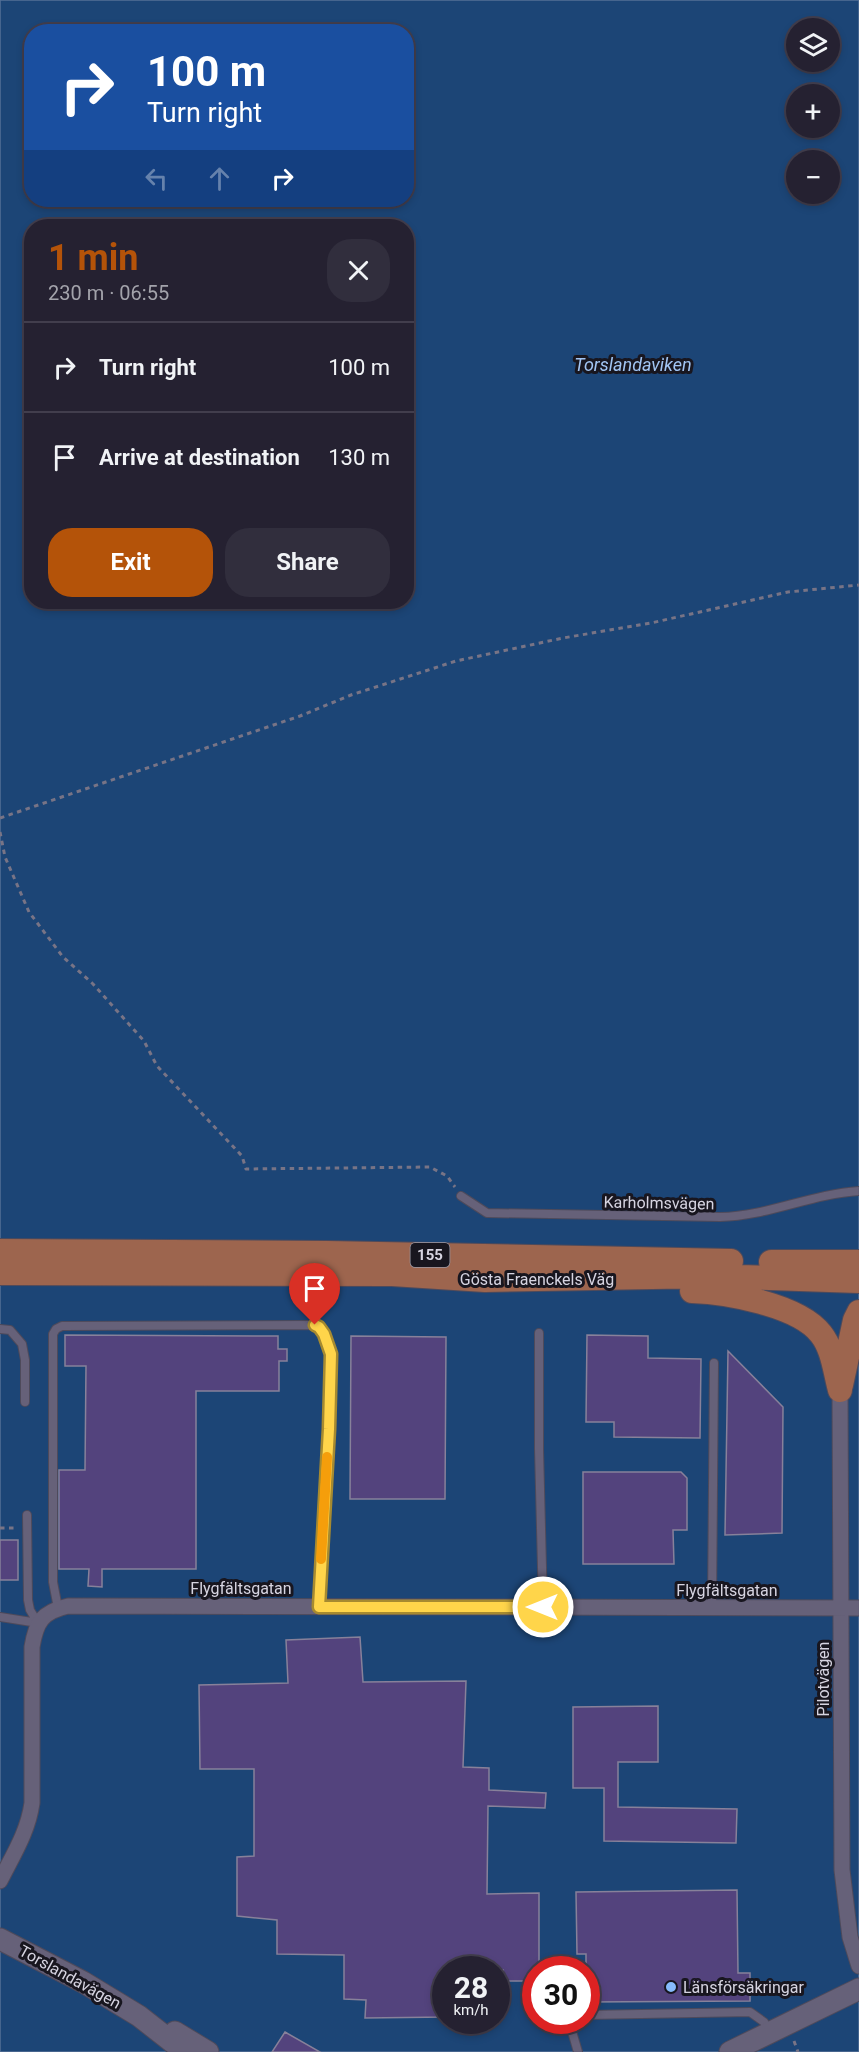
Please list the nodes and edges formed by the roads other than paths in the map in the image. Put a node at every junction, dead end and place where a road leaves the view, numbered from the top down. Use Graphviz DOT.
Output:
graph roads {
  1 [pos="859,1191"];
  2 [pos="461,1196"];
  3 [pos="0,1251"];
  4 [pos="859,1262"];
  5 [pos="0,1274"];
  6 [pos="595,1280"];
  7 [pos="859,1281"];
  8 [pos="859,1312"];
  9 [pos="0,1329"];
  10 [pos="539,1333"];
  11 [pos="714,1363"];
  12 [pos="840,1390"];
  13 [pos="25,1402"];
  14 [pos="27,1515"];
  15 [pos="319,1607"];
  16 [pos="543,1607"];
  17 [pos="58,1608"];
  18 [pos="712,1608"];
  19 [pos="840,1608"];
  20 [pos="859,1608"];
  21 [pos="0,1617"];
  22 [pos="38,1623"];
  23 [pos="0,1881"];
  24 [pos="0,1939"];
  25 [pos="859,1966"];
  26 [pos="859,1989"];
  27 [pos="600,2015"];
  28 [pos="139,2016"];
  29 [pos="770,2032"];
  30 [pos="572,2034"];
  31 [pos="185,2052"];
  32 [pos="208,2052"];
  33 [pos="578,2052"];
  34 [pos="730,2052"];
  1 -- 2 [label="lane, Karholmsvägen"];
  3 -- 4 [label="main road, Gösta Fraenckels Väg / 155"];
  5 -- 6 [label="main road, Gösta Fraenckels Väg / 155"];
  6 -- 7 [label="main road, Gösta Fraenckels Väg / 155"];
  6 -- 12 [label="main road"];
  8 -- 12 [label="main road"];
  9 -- 13 [label="lane"];
  10 -- 16 [label="lane"];
  11 -- 18 [label="lane"];
  12 -- 19 [label="street, Pilotvägen"];
  14 -- 22 [label="lane"];
  15 -- 16 [label="street, Flygfältsgatan"];
  15 -- 17 [label="street, Flygfältsgatan"];
  15 -- 17 [label="lane"];
  16 -- 18 [label="street, Flygfältsgatan"];
  17 -- 22 [label="street"];
  18 -- 19 [label="street, Flygfältsgatan"];
  19 -- 20 [label="street, Flygfältsgatan"];
  19 -- 25 [label="street, Pilotvägen"];
  21 -- 22 [label="lane"];
  22 -- 23 [label="street"];
  24 -- 28 [label="street, Torslandavägen"];
  26 -- 29 [label="street"];
  27 -- 29 [label="lane"];
  28 -- 31 [label="street, Torslandavägen"];
  28 -- 32 [label="street, Torslandavägen"];
  29 -- 34 [label="street"];
  30 -- 33 [label="lane"];
}
